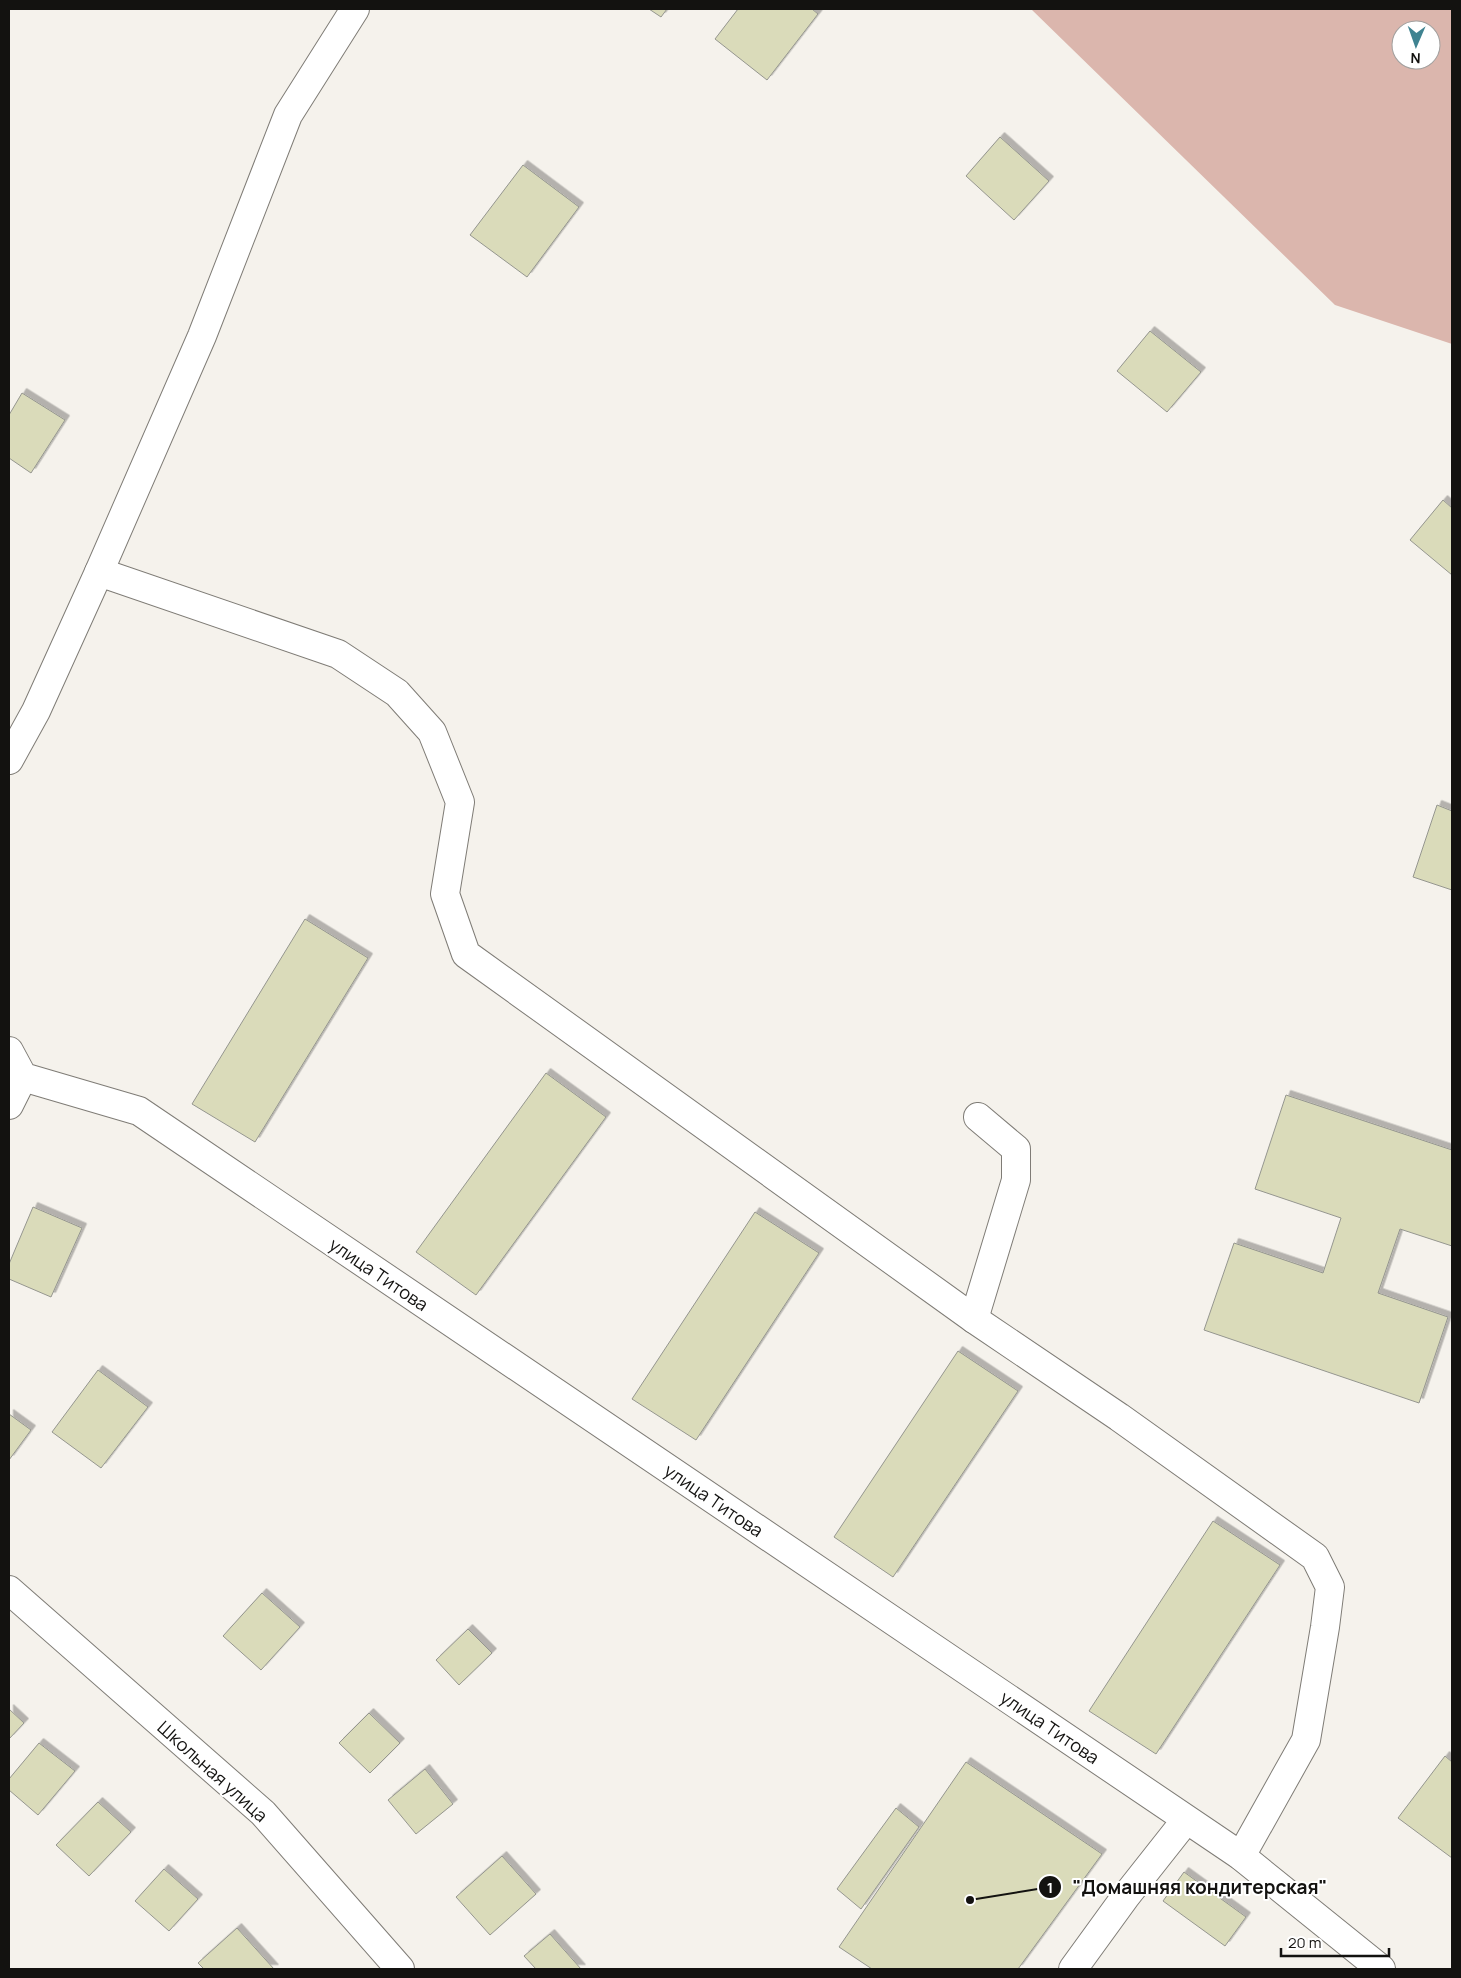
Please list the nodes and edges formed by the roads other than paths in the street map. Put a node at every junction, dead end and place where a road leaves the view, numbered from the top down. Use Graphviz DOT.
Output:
graph roads {
  1 [pos="355,9"];
  2 [pos="99,572"];
  3 [pos="9,760"];
  4 [pos="9,1052"];
  5 [pos="23,1077"];
  6 [pos="9,1105"];
  7 [pos="978,1117"];
  8 [pos="974,1319"];
  9 [pos="9,1590"];
  10 [pos="1186,1820"];
  11 [pos="1241,1856"];
  12 [pos="400,1969"];
  13 [pos="1073,1969"];
  14 [pos="1381,1969"];
  1 -- 2 [label="street"];
  2 -- 3 [label="street"];
  2 -- 8 [label="street"];
  4 -- 5 [label="street"];
  5 -- 6 [label="street"];
  5 -- 10 [label="street, улица Титова"];
  7 -- 8 [label="street"];
  8 -- 11 [label="street"];
  9 -- 12 [label="street, Школьная улица"];
  10 -- 11 [label="street, улица Титова"];
  10 -- 13 [label="street"];
  11 -- 14 [label="street, улица Титова"];
}
